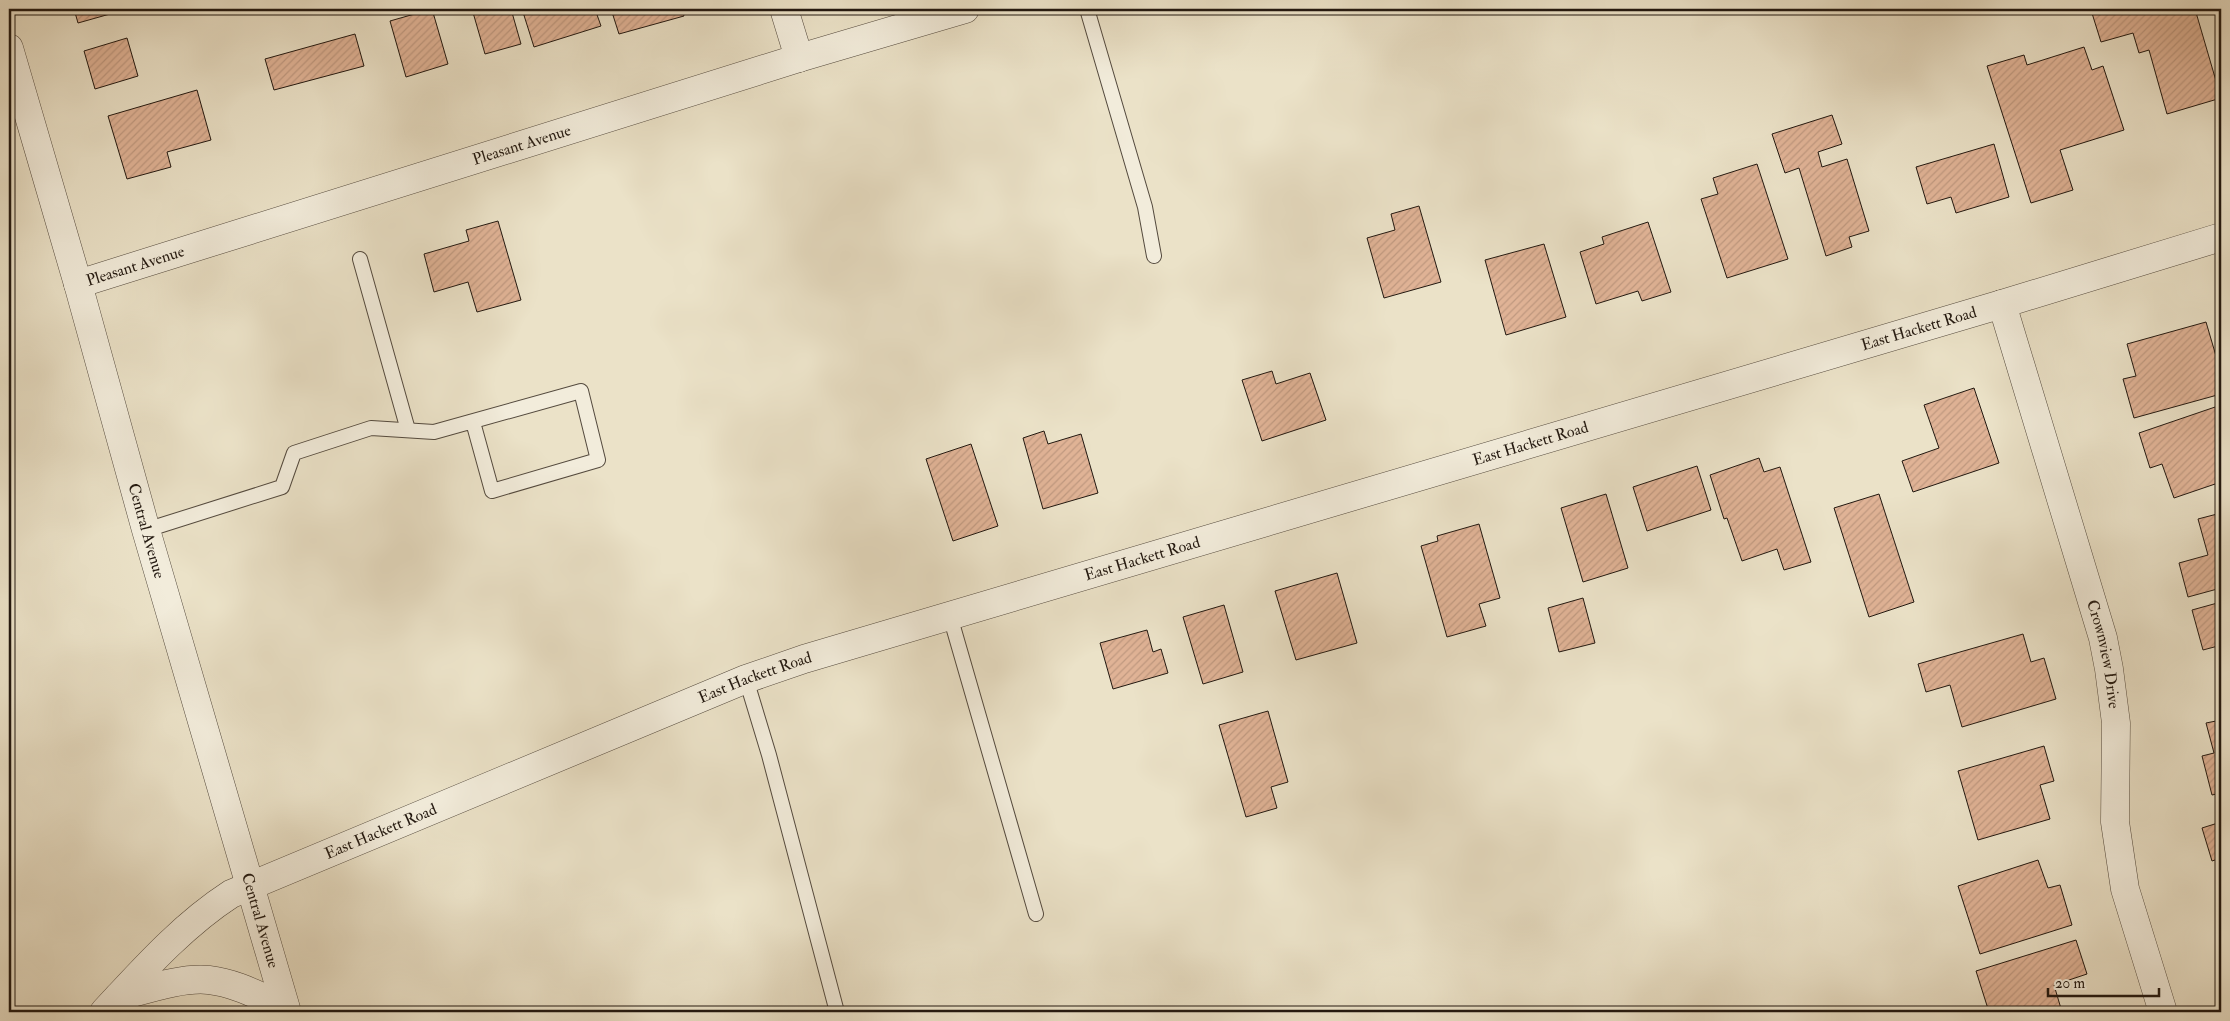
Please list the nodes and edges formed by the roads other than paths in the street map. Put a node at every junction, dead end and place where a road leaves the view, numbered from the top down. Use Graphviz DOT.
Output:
graph roads {
  1 [pos="784,9"];
  2 [pos="965,9"];
  3 [pos="1087,9"];
  4 [pos="9,48"];
  5 [pos="799,58"];
  6 [pos="2221,237"];
  7 [pos="1154,256"];
  8 [pos="360,258"];
  9 [pos="78,284"];
  10 [pos="2002,304"];
  11 [pos="473,422"];
  12 [pos="408,430"];
  13 [pos="146,530"];
  14 [pos="950,616"];
  15 [pos="746,679"];
  16 [pos="251,884"];
  17 [pos="1036,914"];
  18 [pos="111,1004"];
  19 [pos="286,1010"];
  20 [pos="837,1012"];
  21 [pos="2163,1012"];
  1 -- 5 [label="street"];
  2 -- 5 [label="street, Pleasant Avenue"];
  3 -- 7 [label="lane"];
  4 -- 9 [label="street, Central Avenue"];
  5 -- 9 [label="street, Pleasant Avenue"];
  6 -- 10 [label="street, East Hackett Road"];
  8 -- 12 [label="lane"];
  9 -- 13 [label="street, Central Avenue"];
  10 -- 14 [label="street, East Hackett Road"];
  10 -- 21 [label="street, Crownview Drive"];
  11 -- 11 [label="lane"];
  11 -- 12 [label="lane"];
  12 -- 13 [label="lane"];
  13 -- 16 [label="street, Central Avenue"];
  14 -- 15 [label="street, East Hackett Road"];
  14 -- 17 [label="lane"];
  15 -- 16 [label="street, East Hackett Road"];
  15 -- 20 [label="lane"];
  16 -- 18 [label="street, East Hackett Road"];
  16 -- 19 [label="street, Central Avenue"];
  18 -- 19 [label="street, East Hackett Road"];
}
